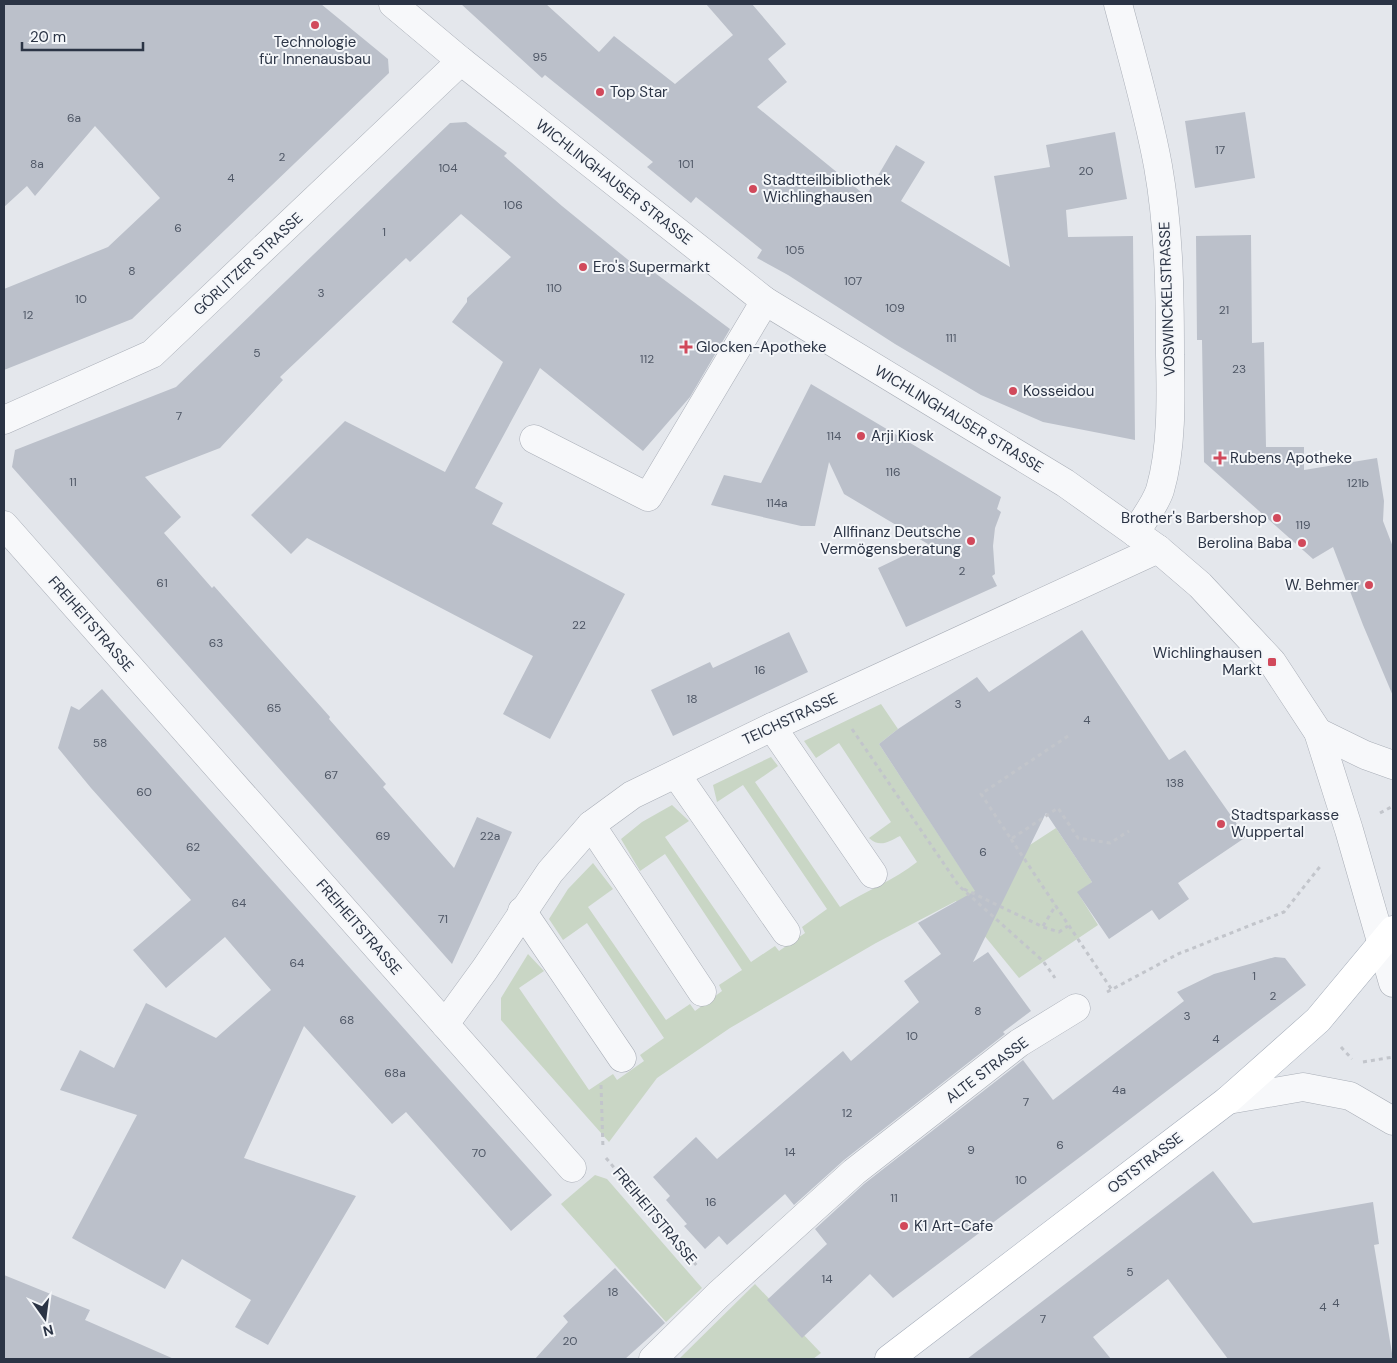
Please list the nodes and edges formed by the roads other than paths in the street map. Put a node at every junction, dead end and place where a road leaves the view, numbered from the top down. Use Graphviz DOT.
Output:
graph roads {
  1 [pos="393,4"];
  2 [pos="1118,4"];
  3 [pos="461,61"];
  4 [pos="765,302"];
  5 [pos="4,420"];
  6 [pos="534,439"];
  7 [pos="4,525"];
  8 [pos="1135,533"];
  9 [pos="1158,549"];
  10 [pos="772,727"];
  11 [pos="1318,732"];
  12 [pos="1393,765"];
  13 [pos="676,774"];
  14 [pos="591,825"];
  15 [pos="873,874"];
  16 [pos="522,912"];
  17 [pos="786,932"];
  18 [pos="1387,937"];
  19 [pos="1393,983"];
  20 [pos="702,992"];
  21 [pos="1076,1008"];
  22 [pos="445,1024"];
  23 [pos="622,1058"];
  24 [pos="1228,1100"];
  25 [pos="1393,1121"];
  26 [pos="572,1168"];
  27 [pos="652,1359"];
  28 [pos="889,1359"];
  1 -- 3 [label="street, WICHLINGHAUSER STRASSE"];
  2 -- 8 [label="street, VOSWINCKELSTRASSE"];
  3 -- 4 [label="street, WICHLINGHAUSER STRASSE"];
  3 -- 5 [label="street, GÖRLITZER STRASSE"];
  4 -- 6 [label="street"];
  4 -- 8 [label="street, WICHLINGHAUSER STRASSE"];
  7 -- 22 [label="street, FREIHEITSTRASSE"];
  8 -- 9 [label="street, WICHLINGHAUSER STRASSE"];
  9 -- 10 [label="street, TEICHSTRASSE"];
  9 -- 11 [label="street, WICHLINGHAUSER STRASSE"];
  10 -- 13 [label="street, TEICHSTRASSE"];
  10 -- 15 [label="street"];
  11 -- 12 [label="street"];
  11 -- 18 [label="street, WICHLINGHAUSER STRASSE"];
  13 -- 14 [label="street, TEICHSTRASSE"];
  13 -- 17 [label="street"];
  14 -- 16 [label="street, TEICHSTRASSE"];
  14 -- 20 [label="street"];
  16 -- 22 [label="street, TEICHSTRASSE"];
  16 -- 23 [label="street"];
  18 -- 19 [label="street, WICHLINGHAUSER STRASSE"];
  18 -- 24 [label="main road, OSTSTRASSE"];
  21 -- 27 [label="street, ALTE STRASSE"];
  22 -- 26 [label="street, FREIHEITSTRASSE"];
  24 -- 25 [label="street"];
  24 -- 28 [label="main road, OSTSTRASSE"];
}
